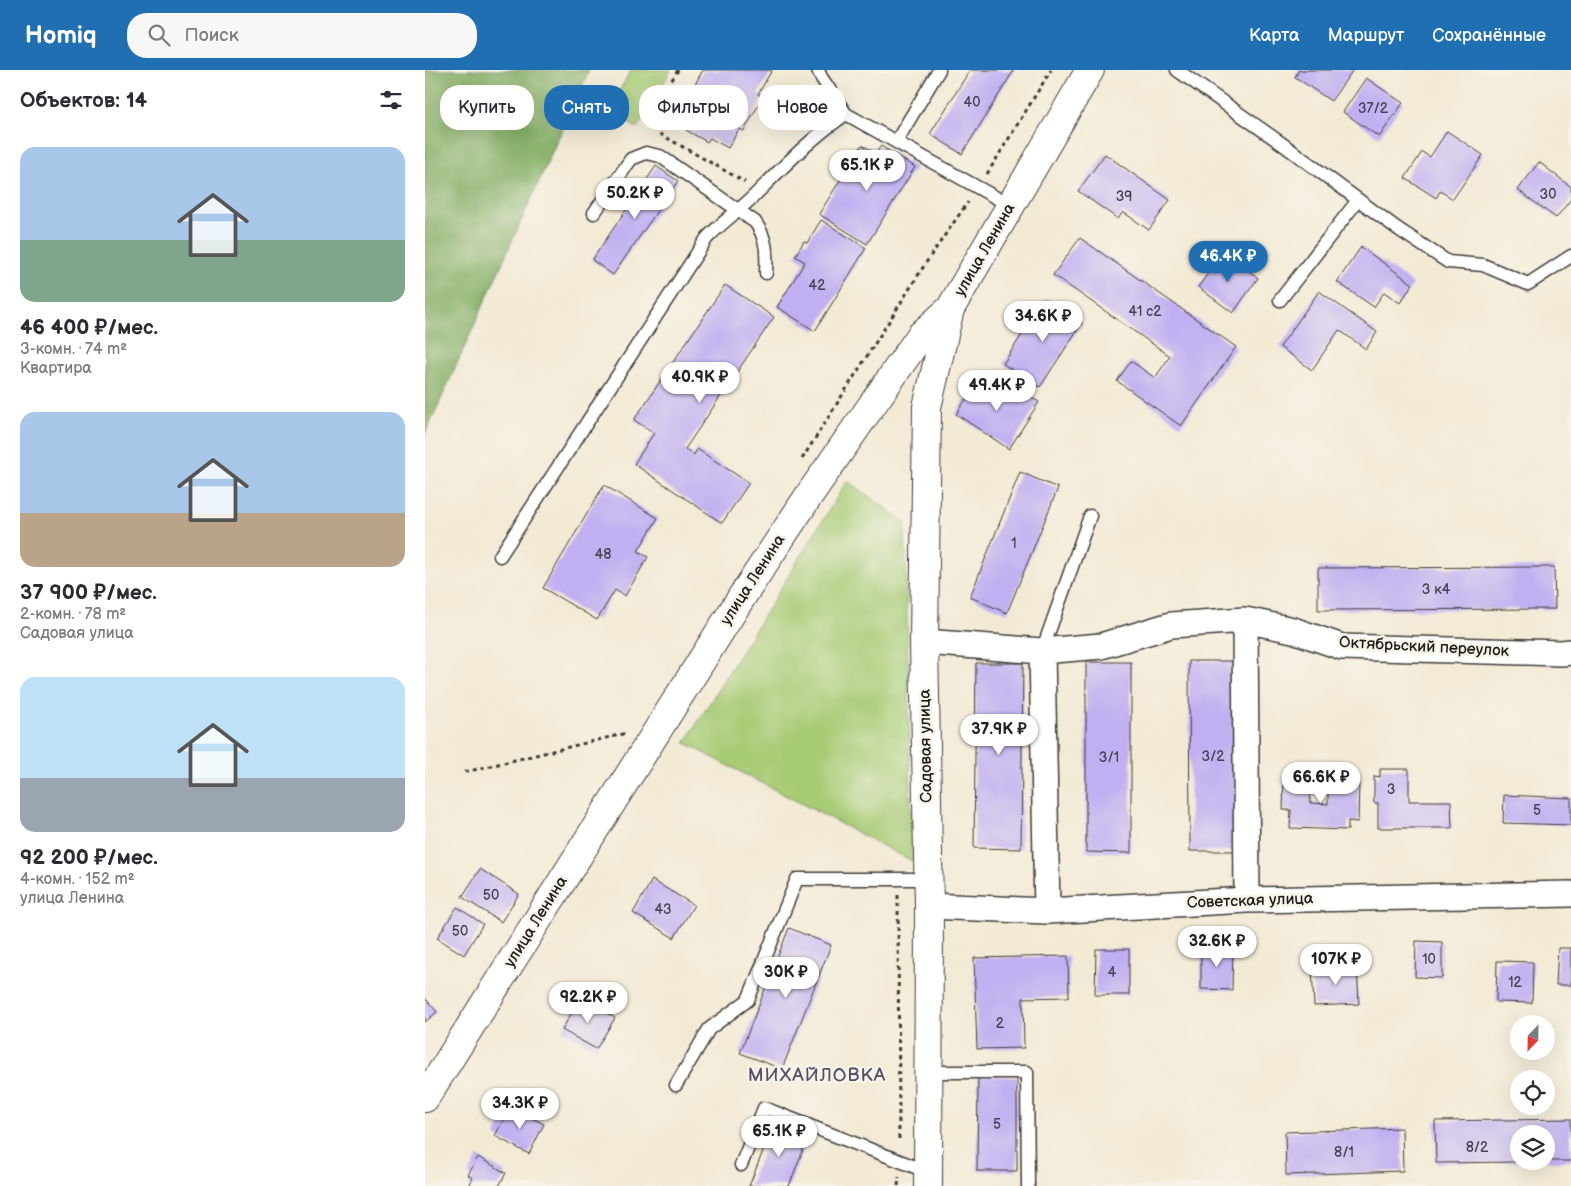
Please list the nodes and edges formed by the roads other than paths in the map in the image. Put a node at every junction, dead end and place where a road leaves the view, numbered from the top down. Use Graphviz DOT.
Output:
graph roads {
  1 [pos="818,70"];
  2 [pos="939,70"];
  3 [pos="1090,70"];
  4 [pos="1177,70"];
  5 [pos="826,85"];
  6 [pos="846,114"];
  7 [pos="823,130"];
  8 [pos="896,142"];
  9 [pos="1358,200"];
  10 [pos="1011,206"];
  11 [pos="738,210"];
  12 [pos="594,213"];
  13 [pos="1571,256"];
  14 [pos="766,273"];
  15 [pos="1280,300"];
  16 [pos="950,309"];
  17 [pos="1090,516"];
  18 [pos="500,556"];
  19 [pos="1245,620"];
  20 [pos="924,642"];
  21 [pos="1041,652"];
  22 [pos="1571,652"];
  23 [pos="928,879"];
  24 [pos="1571,894"];
  25 [pos="1247,900"];
  26 [pos="929,906"];
  27 [pos="1047,911"];
  28 [pos="928,1072"];
  29 [pos="676,1085"];
  30 [pos="425,1098"];
  31 [pos="741,1165"];
  32 [pos="928,1179"];
  33 [pos="1028,1186"];
  1 -- 5 [label="lane"];
  2 -- 8 [label="lane"];
  3 -- 10 [label="main road, улица Ленина"];
  4 -- 9 [label="lane"];
  6 -- 8 [label="lane"];
  7 -- 11 [label="lane"];
  8 -- 10 [label="lane"];
  9 -- 13 [label="lane"];
  9 -- 15 [label="lane"];
  10 -- 16 [label="main road, улица Ленина"];
  11 -- 12 [label="lane"];
  11 -- 14 [label="lane"];
  11 -- 18 [label="lane"];
  16 -- 20 [label="main road, Садовая улица"];
  16 -- 30 [label="main road, улица Ленина"];
  17 -- 21 [label="lane"];
  19 -- 21 [label="street, Октябрьский переулок"];
  19 -- 22 [label="street, Октябрьский переулок"];
  19 -- 25 [label="street"];
  20 -- 21 [label="street, Октябрьский переулок"];
  20 -- 23 [label="main road, Садовая улица"];
  21 -- 27 [label="street"];
  23 -- 26 [label="main road, Садовая улица"];
  23 -- 29 [label="lane"];
  24 -- 25 [label="street, Советская улица"];
  25 -- 27 [label="street, Советская улица"];
  26 -- 27 [label="street, Советская улица"];
  26 -- 28 [label="main road, Садовая улица"];
  28 -- 32 [label="main road, Садовая улица"];
  28 -- 33 [label="lane"];
  31 -- 32 [label="lane"];
}
